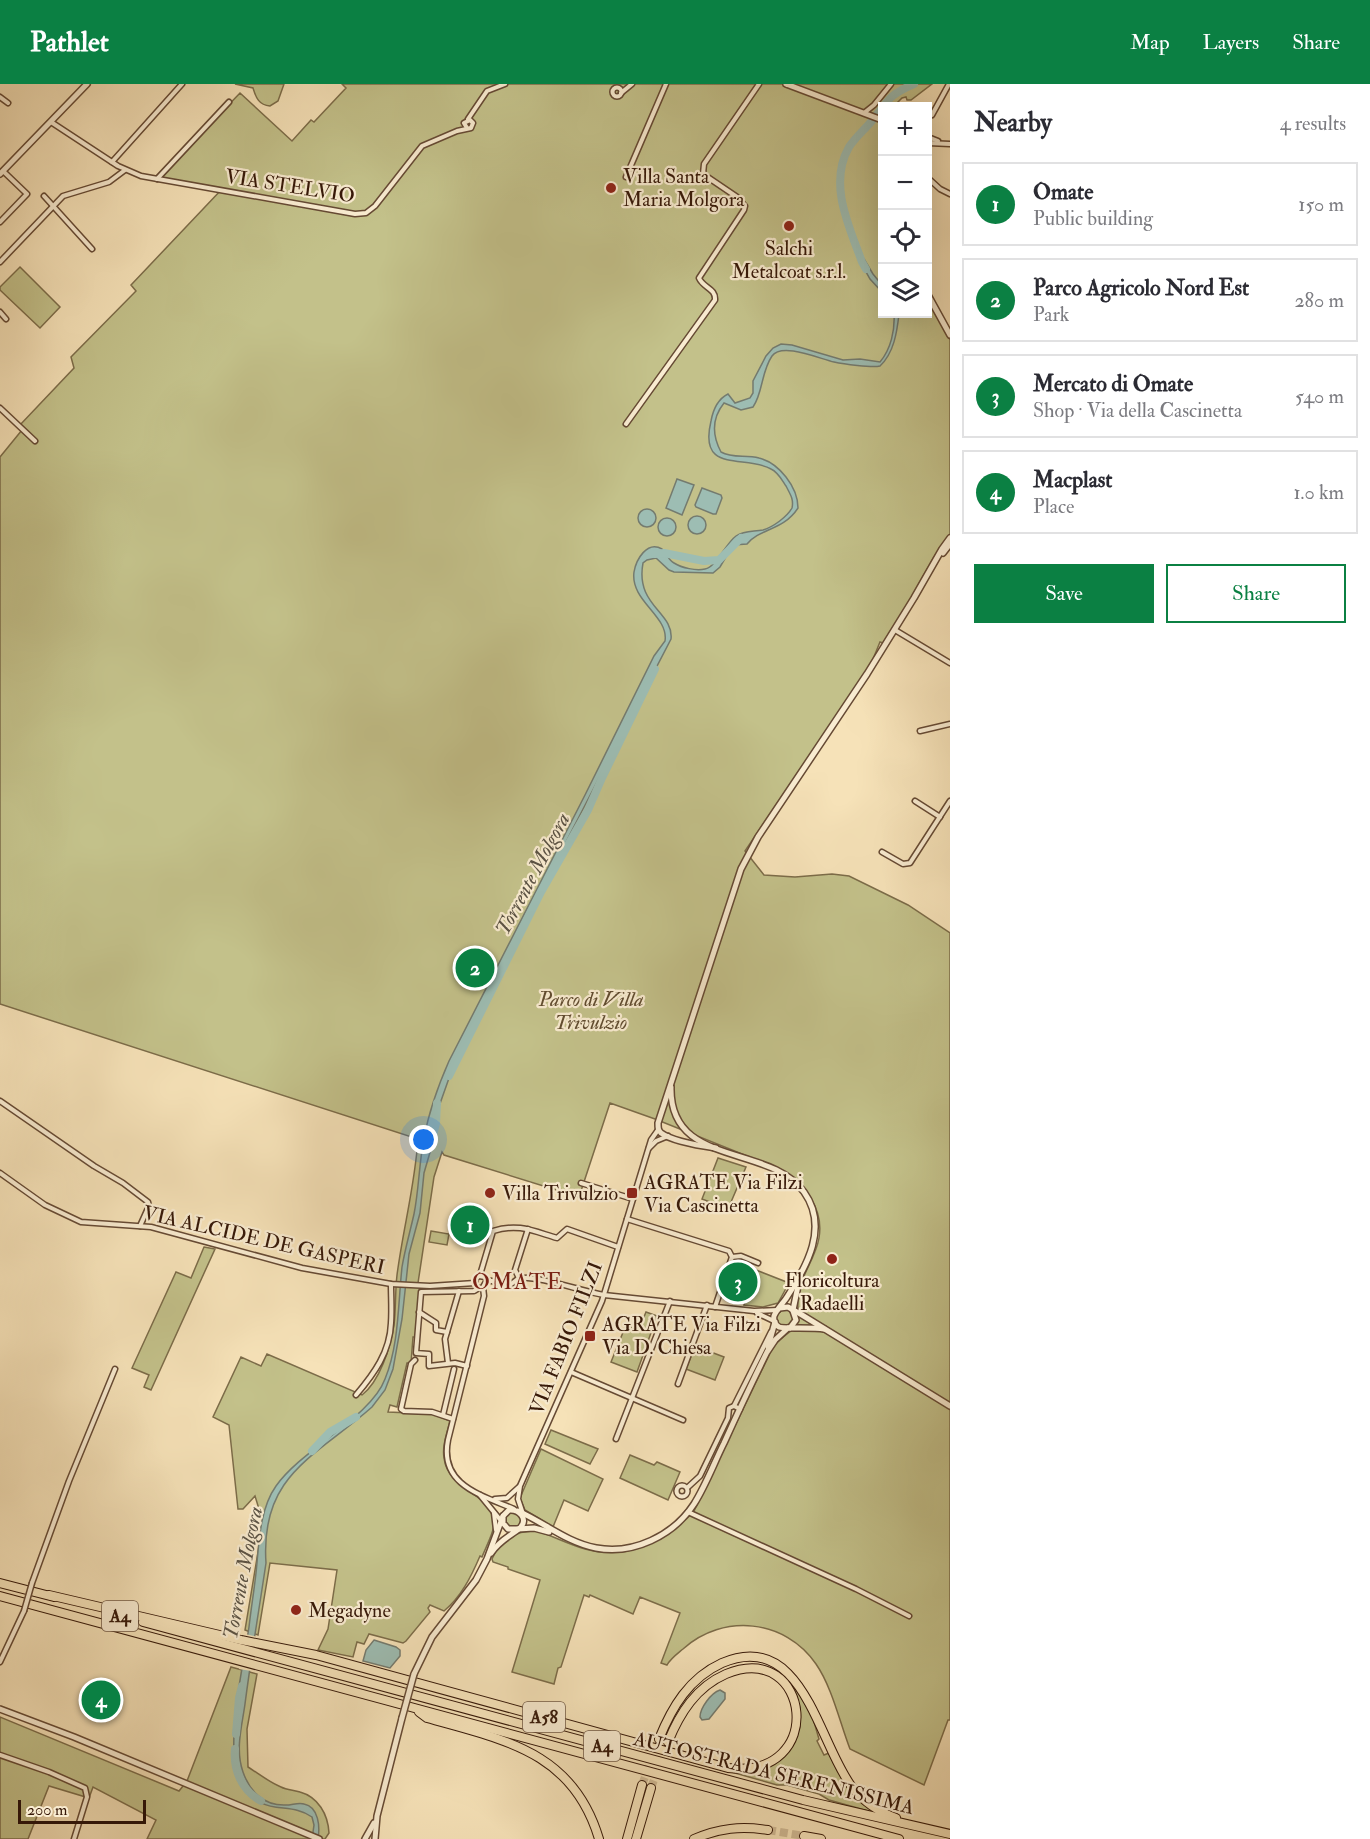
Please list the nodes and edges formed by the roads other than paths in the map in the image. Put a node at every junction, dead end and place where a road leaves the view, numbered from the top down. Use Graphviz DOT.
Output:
graph roads {
  1 [pos="87,84"];
  2 [pos="182,84"];
  3 [pos="505,84"];
  4 [pos="611,84"];
  5 [pos="632,84"];
  6 [pos="666,84"];
  7 [pos="759,84"];
  8 [pos="786,84"];
  9 [pos="891,84"];
  10 [pos="949,84"];
  11 [pos="0,98"];
  12 [pos="229,102"];
  13 [pos="8,103"];
  14 [pos="473,113"];
  15 [pos="867,114"];
  16 [pos="932,115"];
  17 [pos="878,118"];
  18 [pos="51,122"];
  19 [pos="472,122"];
  20 [pos="466,124"];
  21 [pos="932,139"];
  22 [pos="941,142"];
  23 [pos="932,143"];
  24 [pos="950,144"];
  25 [pos="112,162"];
  26 [pos="125,170"];
  27 [pos="2,172"];
  28 [pos="626,177"];
  29 [pos="157,179"];
  30 [pos="932,182"];
  31 [pos="950,194"];
  32 [pos="44,196"];
  33 [pos="53,206"];
  34 [pos="0,222"];
  35 [pos="92,249"];
  36 [pos="0,262"];
  37 [pos="932,304"];
  38 [pos="0,312"];
  39 [pos="6,319"];
  40 [pos="950,335"];
  41 [pos="0,408"];
  42 [pos="626,424"];
  43 [pos="35,441"];
  44 [pos="950,538"];
  45 [pos="950,544"];
  46 [pos="933,566"];
  47 [pos="895,630"];
  48 [pos="950,663"];
  49 [pos="950,724"];
  50 [pos="920,731"];
  51 [pos="915,801"];
  52 [pos="950,801"];
  53 [pos="940,817"];
  54 [pos="882,852"];
  55 [pos="674,1074"];
  56 [pos="0,1101"];
  57 [pos="677,1121"];
  58 [pos="658,1126"];
  59 [pos="668,1135"];
  60 [pos="716,1148"];
  61 [pos="649,1149"];
  62 [pos="0,1173"];
  63 [pos="581,1183"];
  64 [pos="633,1199"];
  65 [pos="627,1219"];
  66 [pos="140,1226"];
  67 [pos="528,1229"];
  68 [pos="618,1247"];
  69 [pos="732,1257"];
  70 [pos="758,1263"];
  71 [pos="480,1275"];
  72 [pos="800,1277"];
  73 [pos="519,1278"];
  74 [pos="487,1280"];
  75 [pos="475,1283"];
  76 [pos="393,1284"];
  77 [pos="481,1287"];
  78 [pos="459,1291"];
  79 [pos="604,1295"];
  80 [pos="670,1301"];
  81 [pos="708,1305"];
  82 [pos="715,1306"];
  83 [pos="779,1309"];
  84 [pos="793,1310"];
  85 [pos="754,1311"];
  86 [pos="419,1312"];
  87 [pos="812,1321"];
  88 [pos="774,1324"];
  89 [pos="801,1327"];
  90 [pos="789,1328"];
  91 [pos="824,1329"];
  92 [pos="447,1332"];
  93 [pos="766,1352"];
  94 [pos="415,1360"];
  95 [pos="448,1364"];
  96 [pos="467,1366"];
  97 [pos="115,1369"];
  98 [pos="454,1370"];
  99 [pos="571,1372"];
  100 [pos="678,1384"];
  101 [pos="356,1395"];
  102 [pos="633,1398"];
  103 [pos="950,1406"];
  104 [pos="737,1408"];
  105 [pos="443,1415"];
  106 [pos="453,1419"];
  107 [pos="683,1420"];
  108 [pos="616,1439"];
  109 [pos="518,1488"];
  110 [pos="687,1488"];
  111 [pos="476,1493"];
  112 [pos="487,1497"];
  113 [pos="507,1506"];
  114 [pos="491,1507"];
  115 [pos="688,1512"];
  116 [pos="520,1513"];
  117 [pos="503,1519"];
  118 [pos="518,1529"];
  119 [pos="496,1533"];
  120 [pos="557,1534"];
  121 [pos="487,1559"];
  122 [pos="0,1583"];
  123 [pos="0,1596"];
  124 [pos="909,1616"];
  125 [pos="240,1644"];
  126 [pos="257,1648"];
  127 [pos="0,1662"];
  128 [pos="416,1709"];
  129 [pos="0,1711"];
  130 [pos="659,1739"];
  131 [pos="668,1742"];
  132 [pos="0,1755"];
  133 [pos="642,1785"];
  134 [pos="651,1788"];
  135 [pos="377,1816"];
  136 [pos="768,1830"];
  137 [pos="950,1833"];
  138 [pos="804,1836"];
  139 [pos="74,1839"];
  140 [pos="319,1839"];
  141 [pos="365,1839"];
  142 [pos="375,1839"];
  143 [pos="599,1839"];
  144 [pos="627,1839"];
  145 [pos="636,1839"];
  146 [pos="694,1839"];
  147 [pos="821,1839"];
  148 [pos="898,1839"];
  1 -- 18 [label="street"];
  2 -- 25 [label="street"];
  3 -- 14 [label="street"];
  4 -- 5 [label="street"];
  6 -- 28 [label="street"];
  7 -- 42 [label="street"];
  8 -- 15 [label="street"];
  9 -- 15 [label="street"];
  10 -- 16 [label="street"];
  11 -- 13 [label="street"];
  12 -- 29 [label="street"];
  14 -- 19 [label="street"];
  14 -- 20 [label="street"];
  15 -- 17 [label="street"];
  18 -- 25 [label="street, VIA STELVIO"];
  18 -- 27 [label="street"];
  19 -- 20 [label="street"];
  19 -- 20 [label="street"];
  20 -- 29 [label="street, VIA STELVIO"];
  21 -- 22 [label="street"];
  22 -- 23 [label="street"];
  22 -- 24 [label="street"];
  25 -- 26 [label="street, VIA STELVIO"];
  26 -- 29 [label="street, VIA STELVIO"];
  26 -- 33 [label="street"];
  27 -- 34 [label="street"];
  30 -- 31 [label="street"];
  32 -- 33 [label="street"];
  33 -- 35 [label="street"];
  33 -- 36 [label="street"];
  37 -- 40 [label="street"];
  38 -- 39 [label="street"];
  41 -- 43 [label="street"];
  44 -- 46 [label="street"];
  45 -- 46 [label="street"];
  46 -- 47 [label="street, VIA FABIO FILZI"];
  47 -- 48 [label="street"];
  47 -- 55 [label="street, VIA FABIO FILZI"];
  49 -- 50 [label="street"];
  51 -- 53 [label="street"];
  52 -- 53 [label="street"];
  53 -- 54 [label="street"];
  55 -- 57 [label="street, VIA FABIO FILZI"];
  55 -- 58 [label="street, VIA FABIO FILZI"];
  56 -- 66 [label="street"];
  57 -- 58 [label="street"];
  57 -- 59 [label="street"];
  57 -- 60 [label="street"];
  58 -- 59 [label="street"];
  58 -- 61 [label="street, VIA FABIO FILZI"];
  59 -- 60 [label="street"];
  59 -- 61 [label="street"];
  60 -- 72 [label="street"];
  61 -- 64 [label="street, VIA FABIO FILZI"];
  62 -- 66 [label="street, VIA ALCIDE DE GASPERI"];
  63 -- 64 [label="street"];
  64 -- 65 [label="street, VIA FABIO FILZI"];
  65 -- 68 [label="street, VIA FABIO FILZI"];
  65 -- 69 [label="street"];
  66 -- 76 [label="street, VIA ALCIDE DE GASPERI"];
  67 -- 68 [label="street"];
  67 -- 71 [label="street"];
  67 -- 73 [label="street"];
  68 -- 79 [label="street, VIA FABIO FILZI"];
  69 -- 70 [label="street"];
  69 -- 82 [label="street"];
  71 -- 74 [label="street"];
  71 -- 75 [label="street"];
  72 -- 83 [label="street"];
  72 -- 84 [label="street"];
  73 -- 74 [label="street"];
  73 -- 79 [label="street"];
  74 -- 77 [label="street"];
  75 -- 76 [label="street, VIA ALCIDE DE GASPERI"];
  75 -- 77 [label="street"];
  76 -- 101 [label="street, VIA ALCIDE DE GASPERI"];
  77 -- 78 [label="street"];
  77 -- 96 [label="street"];
  78 -- 86 [label="street"];
  78 -- 92 [label="street"];
  79 -- 80 [label="street"];
  79 -- 99 [label="street, VIA FABIO FILZI"];
  80 -- 81 [label="street"];
  80 -- 102 [label="street"];
  81 -- 82 [label="street"];
  81 -- 100 [label="street"];
  82 -- 85 [label="street"];
  83 -- 84 [label="street"];
  83 -- 85 [label="street"];
  83 -- 88 [label="street"];
  84 -- 87 [label="street"];
  84 -- 90 [label="street"];
  85 -- 88 [label="street"];
  86 -- 92 [label="street"];
  86 -- 95 [label="street"];
  87 -- 89 [label="street"];
  87 -- 91 [label="street"];
  88 -- 90 [label="street"];
  88 -- 93 [label="street"];
  88 -- 104 [label="street"];
  89 -- 90 [label="street"];
  89 -- 91 [label="street"];
  90 -- 93 [label="street"];
  91 -- 103 [label="street"];
  92 -- 95 [label="street"];
  93 -- 104 [label="street"];
  94 -- 105 [label="street"];
  95 -- 96 [label="street"];
  96 -- 106 [label="street"];
  97 -- 127 [label="street, bridge"];
  98 -- 105 [label="street"];
  99 -- 102 [label="street"];
  99 -- 109 [label="street, VIA FABIO FILZI"];
  102 -- 107 [label="street"];
  102 -- 108 [label="street"];
  104 -- 110 [label="street"];
  104 -- 115 [label="street"];
  105 -- 106 [label="street"];
  106 -- 111 [label="street"];
  109 -- 112 [label="street"];
  109 -- 113 [label="street, VIA FABIO FILZI"];
  109 -- 116 [label="street, VIA FABIO FILZI"];
  111 -- 112 [label="street"];
  111 -- 114 [label="street"];
  112 -- 113 [label="street"];
  113 -- 116 [label="street"];
  113 -- 117 [label="street, VIA FABIO FILZI"];
  114 -- 117 [label="street"];
  114 -- 119 [label="street"];
  115 -- 120 [label="street"];
  115 -- 124 [label="street"];
  116 -- 117 [label="street"];
  116 -- 118 [label="street"];
  116 -- 120 [label="street"];
  117 -- 118 [label="street"];
  117 -- 119 [label="street, VIA FABIO FILZI"];
  118 -- 120 [label="street"];
  118 -- 121 [label="street, VIA FABIO FILZI"];
  119 -- 121 [label="street, VIA FABIO FILZI"];
  121 -- 135 [label="street, VIA FABIO FILZI, bridge"];
  122 -- 125 [label="highway, A4"];
  123 -- 128 [label="highway, AUTOSTRADA SERENISSIMA / A4"];
  125 -- 126 [label="highway, A58"];
  126 -- 131 [label="highway, A58"];
  126 -- 137 [label="highway, AUTOSTRADA SERENISSIMA / A4"];
  128 -- 143 [label="highway, A58"];
  128 -- 148 [label="highway, AUTOSTRADA SERENISSIMA / A4"];
  129 -- 140 [label="street"];
  130 -- 137 [label="highway"];
  132 -- 139 [label="street"];
  133 -- 144 [label="highway"];
  134 -- 145 [label="highway"];
  135 -- 141 [label="street"];
  135 -- 142 [label="street"];
  136 -- 146 [label="highway"];
  138 -- 147 [label="highway"];
}
